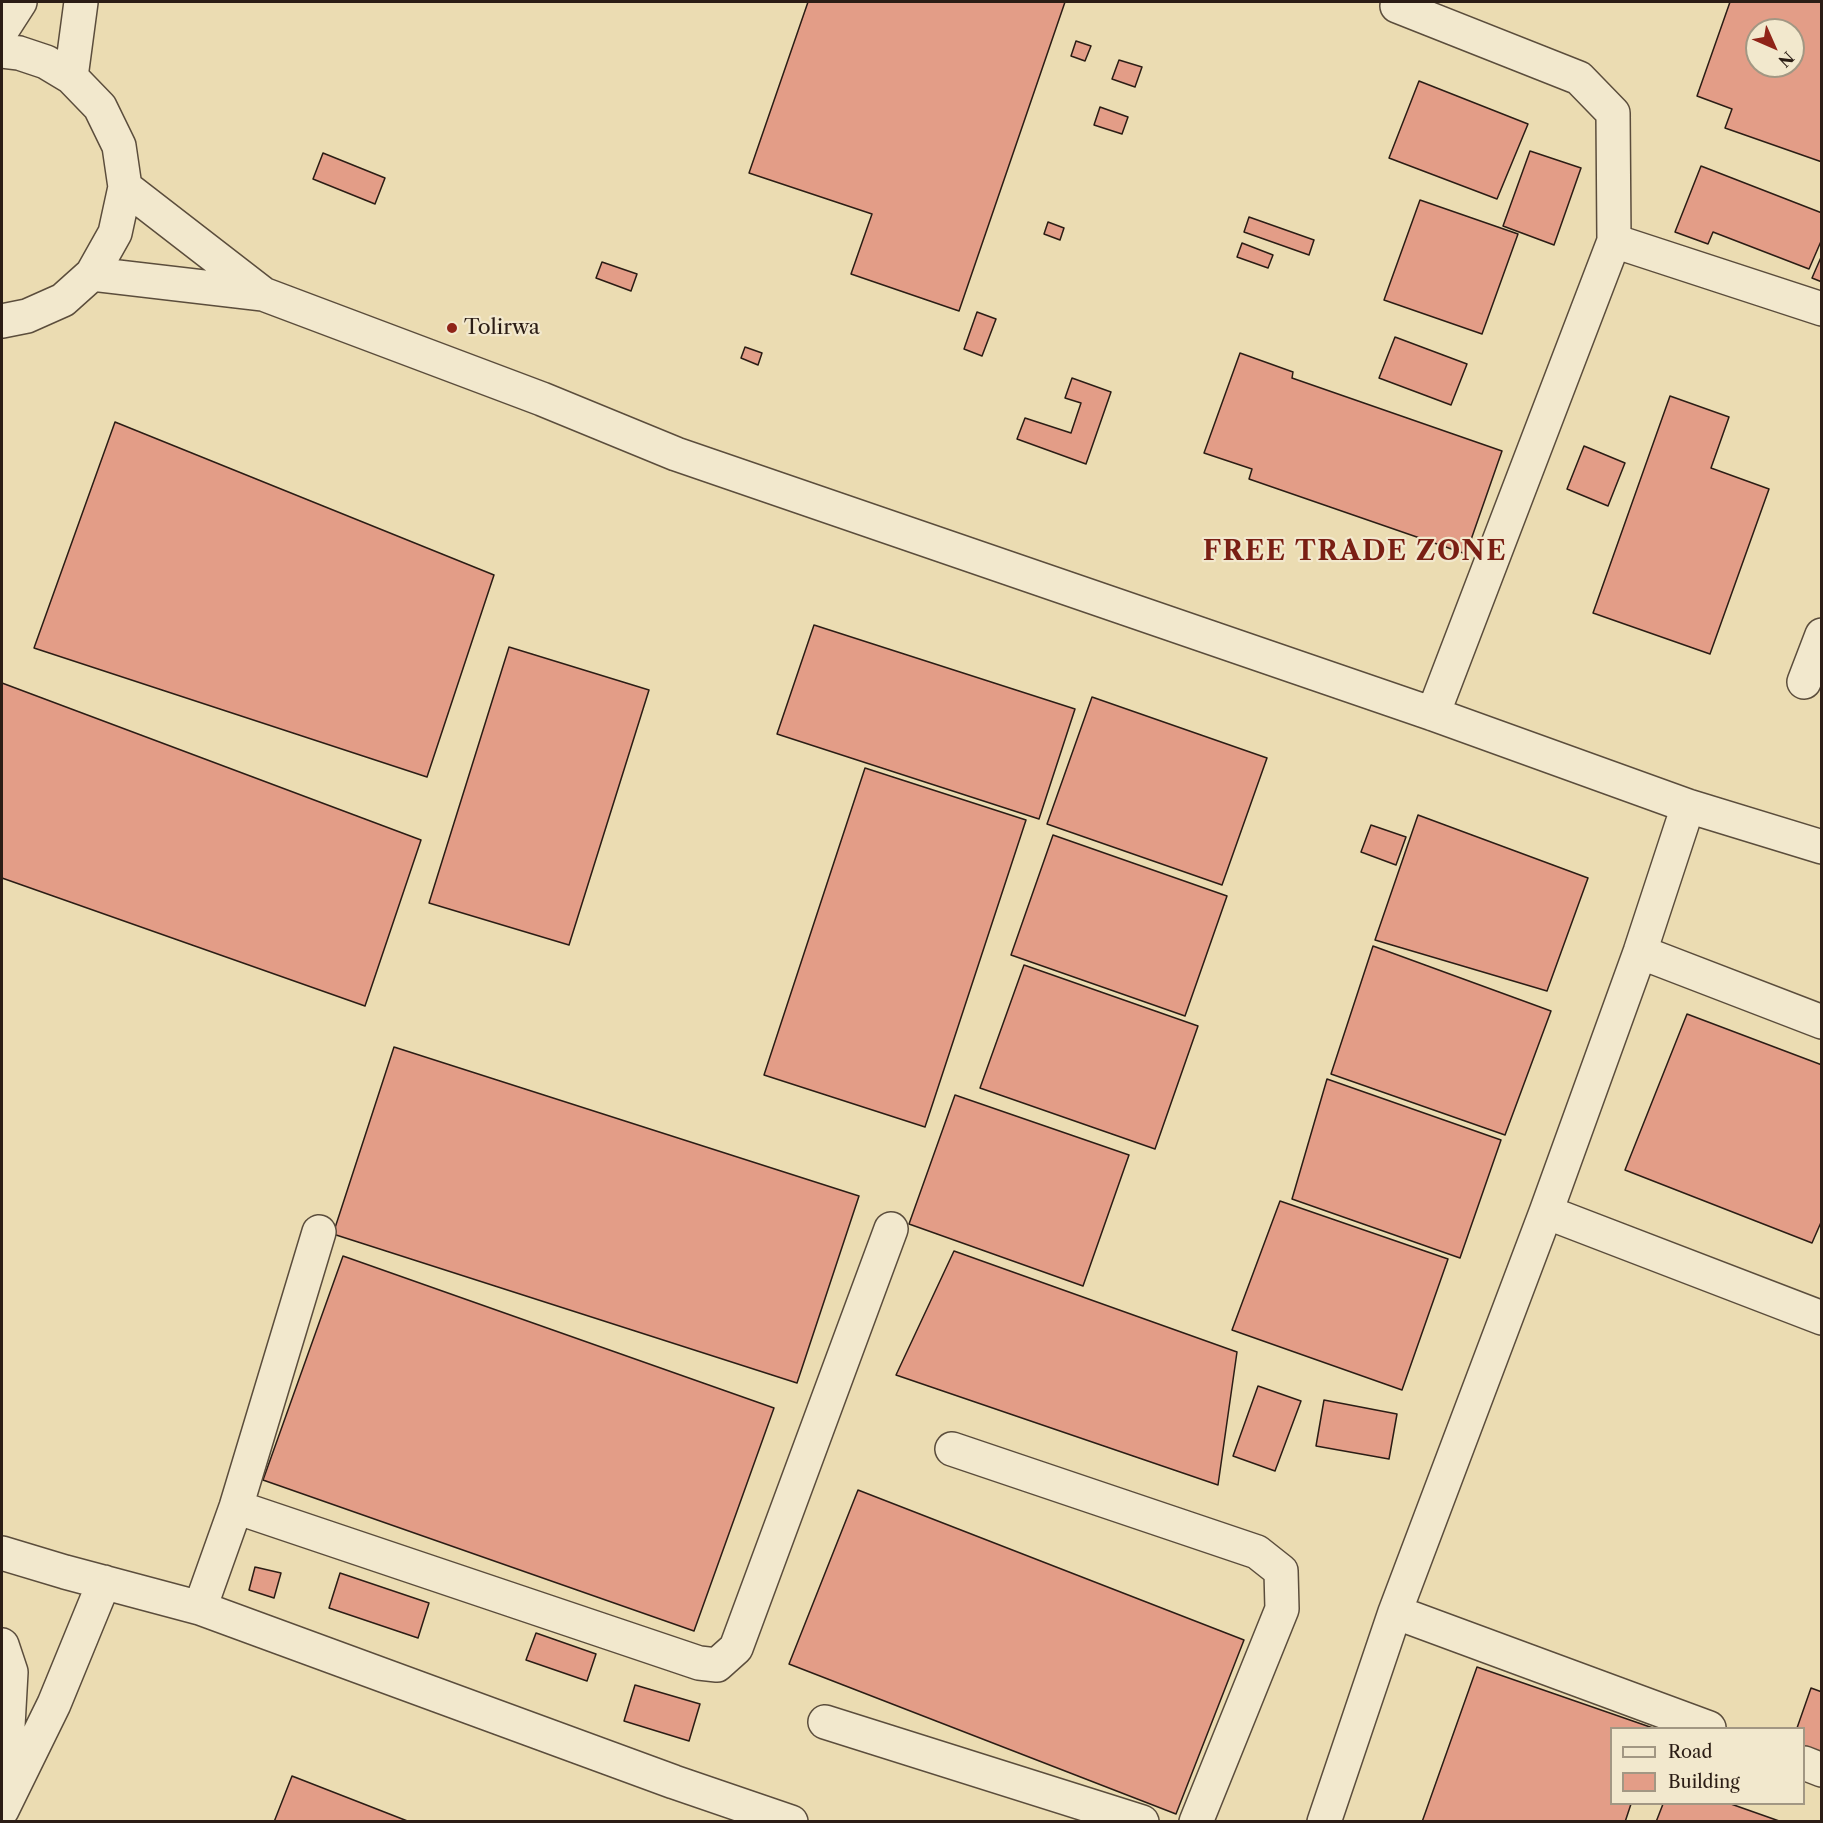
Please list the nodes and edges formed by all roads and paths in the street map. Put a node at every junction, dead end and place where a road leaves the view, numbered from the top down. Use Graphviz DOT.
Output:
graph roads {
  1 [pos="20,2"];
  2 [pos="81,2"];
  3 [pos="1397,6"];
  4 [pos="2,30"];
  5 [pos="2,51"];
  6 [pos="71,77"];
  7 [pos="125,187"];
  8 [pos="1614,241"];
  9 [pos="92,274"];
  10 [pos="263,294"];
  11 [pos="1821,309"];
  12 [pos="2,321"];
  13 [pos="1821,635"];
  14 [pos="1804,682"];
  15 [pos="1433,714"];
  16 [pos="1688,806"];
  17 [pos="1821,848"];
  18 [pos="1640,952"];
  19 [pos="1821,1022"];
  20 [pos="1546,1212"];
  21 [pos="891,1229"];
  22 [pos="319,1232"];
  23 [pos="1821,1318"];
  24 [pos="952,1449"];
  25 [pos="236,1507"];
  26 [pos="2,1553"];
  27 [pos="104,1582"];
  28 [pos="200,1608"];
  29 [pos="1395,1612"];
  30 [pos="2,1645"];
  31 [pos="825,1722"];
  32 [pos="1706,1727"];
  33 [pos="2,1761"];
  34 [pos="1805,1764"];
  35 [pos="1821,1770"];
  36 [pos="2,1810"];
  37 [pos="791,1821"];
  38 [pos="1142,1821"];
  39 [pos="1196,1821"];
  40 [pos="1324,1821"];
  1 -- 4 [label="lane"];
  2 -- 6 [label="lane"];
  3 -- 8 [label="lane"];
  5 -- 6 [label="lane"];
  6 -- 7 [label="lane"];
  7 -- 9 [label="lane"];
  7 -- 10 [label="lane"];
  8 -- 11 [label="lane"];
  8 -- 15 [label="lane"];
  9 -- 10 [label="lane"];
  9 -- 12 [label="lane"];
  10 -- 15 [label="lane"];
  13 -- 14 [label="lane"];
  15 -- 16 [label="lane"];
  16 -- 17 [label="lane"];
  16 -- 18 [label="lane"];
  18 -- 19 [label="lane"];
  18 -- 20 [label="lane"];
  20 -- 23 [label="lane"];
  20 -- 29 [label="lane"];
  21 -- 25 [label="lane"];
  22 -- 25 [label="lane"];
  24 -- 39 [label="lane"];
  25 -- 28 [label="lane"];
  26 -- 27 [label="lane"];
  27 -- 28 [label="lane"];
  27 -- 36 [label="lane"];
  28 -- 37 [label="lane"];
  29 -- 32 [label="lane"];
  29 -- 40 [label="lane"];
  30 -- 33 [label="lane"];
  31 -- 38 [label="lane"];
  34 -- 35 [label="lane"];
}
